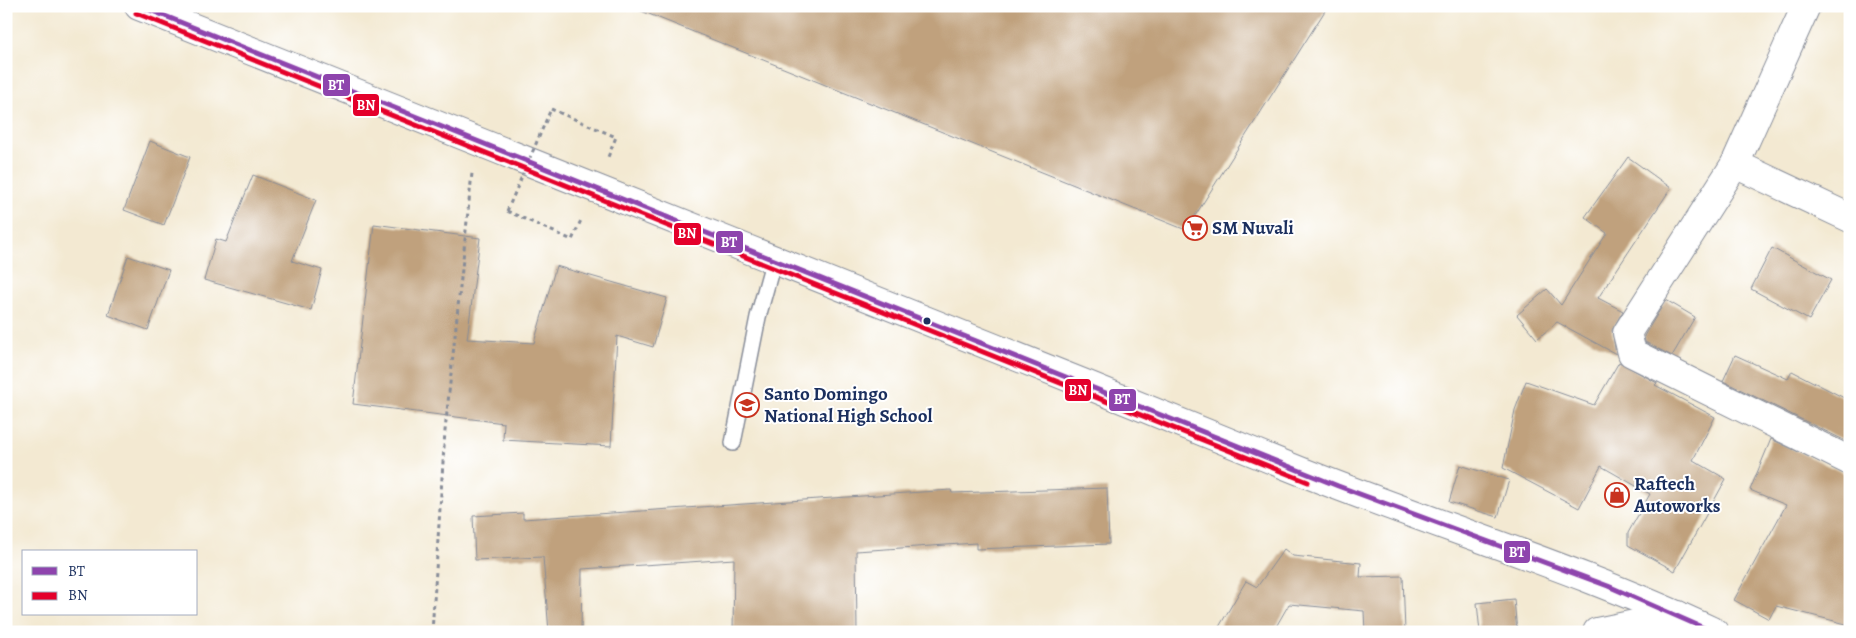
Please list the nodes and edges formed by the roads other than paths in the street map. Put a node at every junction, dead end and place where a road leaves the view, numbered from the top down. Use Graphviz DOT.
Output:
graph roads {
  1 [pos="139,6"];
  2 [pos="1806,6"];
  3 [pos="1735,164"];
  4 [pos="1850,218"];
  5 [pos="774,259"];
  6 [pos="733,443"];
  7 [pos="1850,461"];
  8 [pos="1678,615"];
  9 [pos="1597,632"];
  10 [pos="1714,632"];
  1 -- 5 [label="main road"];
  2 -- 3 [label="main road"];
  3 -- 4 [label="main road"];
  3 -- 7 [label="main road"];
  5 -- 6 [label="lane"];
  5 -- 8 [label="main road"];
  8 -- 9 [label="main road"];
  8 -- 10 [label="main road"];
}
